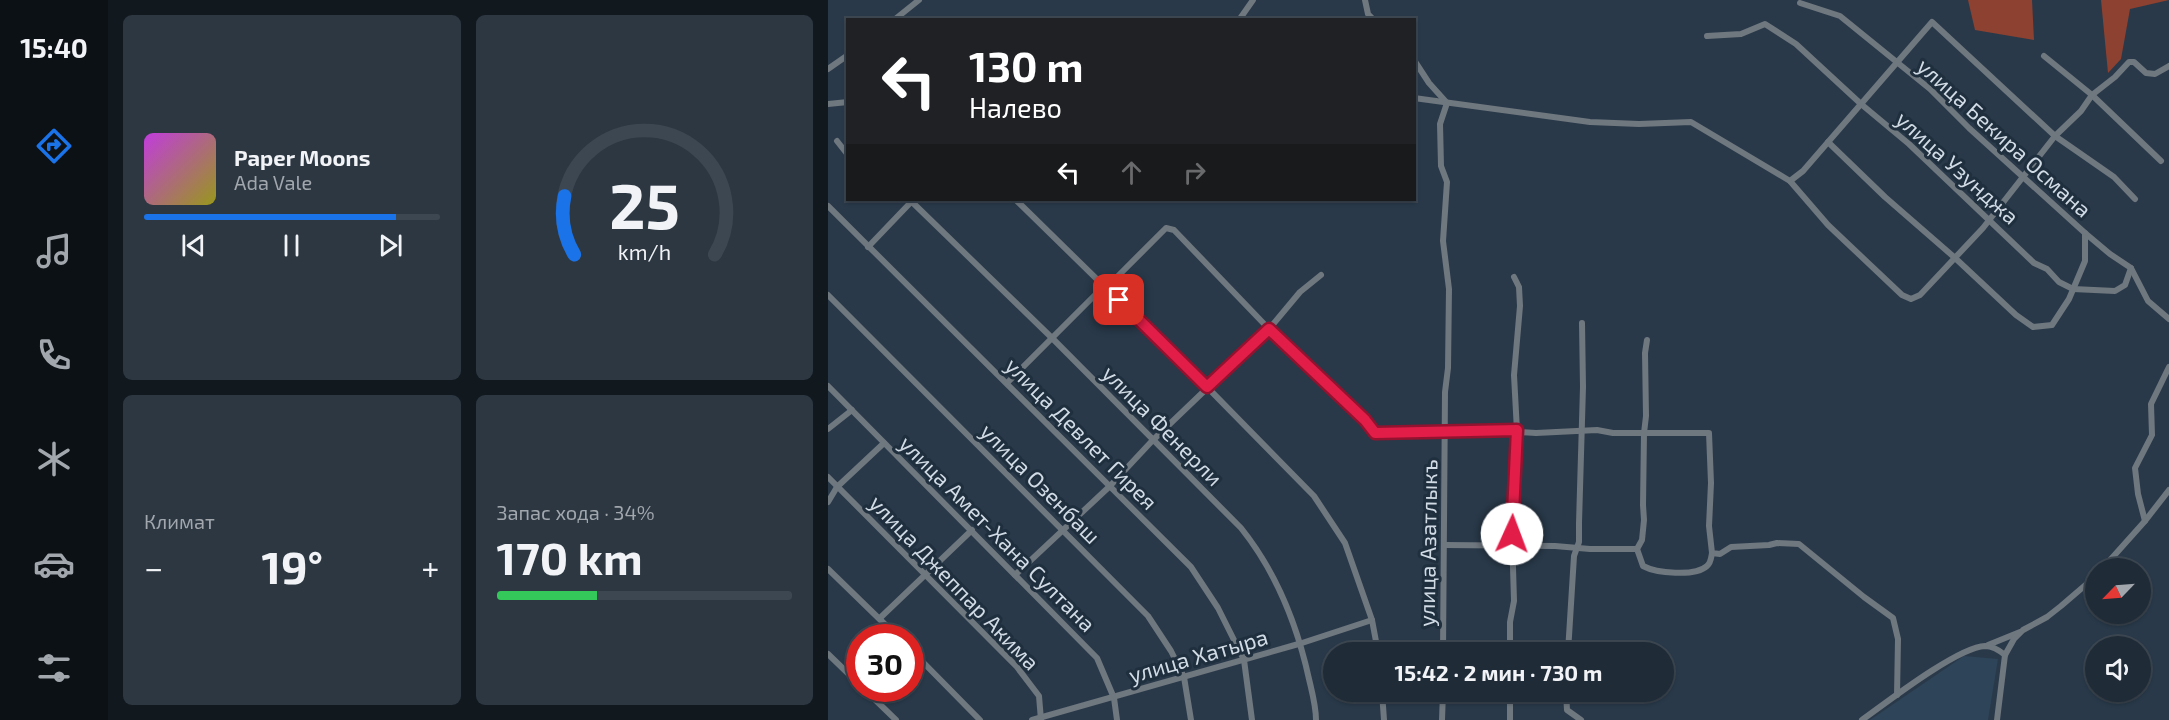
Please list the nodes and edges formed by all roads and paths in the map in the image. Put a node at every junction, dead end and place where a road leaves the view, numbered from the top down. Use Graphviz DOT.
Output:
graph roads {
  1 [pos="919,0"];
  2 [pos="1253,0"];
  3 [pos="1365,0"];
  4 [pos="1800,3"];
  5 [pos="896,18"];
  6 [pos="1240,18"];
  7 [pos="1372,18"];
  8 [pos="1707,36"];
  9 [pos="846,56"];
  10 [pos="2044,56"];
  11 [pos="1416,63"];
  12 [pos="1896,63"];
  13 [pos="2169,66"];
  14 [pos="828,69"];
  15 [pos="2092,95"];
  16 [pos="1416,98"];
  17 [pos="846,102"];
  18 [pos="1447,103"];
  19 [pos="828,104"];
  20 [pos="1861,104"];
  21 [pos="2055,136"];
  22 [pos="837,141"];
  23 [pos="1828,142"];
  24 [pos="846,152"];
  25 [pos="2161,161"];
  26 [pos="2023,177"];
  27 [pos="1791,182"];
  28 [pos="2135,199"];
  29 [pos="911,201"];
  30 [pos="913,201"];
  31 [pos="1017,201"];
  32 [pos="828,206"];
  33 [pos="1989,218"];
  34 [pos="2085,233"];
  35 [pos="868,247"];
  36 [pos="1954,257"];
  37 [pos="2131,268"];
  38 [pos="1321,275"];
  39 [pos="1514,278"];
  40 [pos="1105,285"];
  41 [pos="2073,289"];
  42 [pos="828,295"];
  43 [pos="2169,319"];
  44 [pos="1582,323"];
  45 [pos="1269,329"];
  46 [pos="1052,339"];
  47 [pos="1647,340"];
  48 [pos="2169,367"];
  49 [pos="1007,383"];
  50 [pos="828,386"];
  51 [pos="1207,387"];
  52 [pos="852,410"];
  53 [pos="828,429"];
  54 [pos="1517,430"];
  55 [pos="1446,431"];
  56 [pos="1581,431"];
  57 [pos="1644,433"];
  58 [pos="1152,441"];
  59 [pos="884,442"];
  60 [pos="828,477"];
  61 [pos="1110,486"];
  62 [pos="837,487"];
  63 [pos="2169,490"];
  64 [pos="828,502"];
  65 [pos="2145,521"];
  66 [pos="1064,530"];
  67 [pos="972,531"];
  68 [pos="1445,545"];
  69 [pos="1513,546"];
  70 [pos="1576,548"];
  71 [pos="1637,549"];
  72 [pos="1712,554"];
  73 [pos="2112,558"];
  74 [pos="828,569"];
  75 [pos="926,574"];
  76 [pos="1015,575"];
  77 [pos="2085,585"];
  78 [pos="880,618"];
  79 [pos="1372,620"];
  80 [pos="886,624"];
  81 [pos="2023,630"];
  82 [pos="1376,642"];
  83 [pos="1443,642"];
  84 [pos="1510,642"];
  85 [pos="1569,642"];
  86 [pos="1302,643"];
  87 [pos="1984,646"];
  88 [pos="828,654"];
  89 [pos="2005,655"];
  90 [pos="1244,660"];
  91 [pos="924,663"];
  92 [pos="846,671"];
  93 [pos="1184,677"];
  94 [pos="1897,695"];
  95 [pos="1114,698"];
  96 [pos="877,702"];
  97 [pos="1383,702"];
  98 [pos="1443,702"];
  99 [pos="1510,702"];
  100 [pos="1567,702"];
  101 [pos="1041,719"];
  102 [pos="896,720"];
  103 [pos="980,720"];
  104 [pos="1032,720"];
  105 [pos="1117,720"];
  106 [pos="1191,720"];
  107 [pos="1252,720"];
  108 [pos="1316,720"];
  109 [pos="1384,720"];
  110 [pos="1442,720"];
  111 [pos="1510,720"];
  112 [pos="1581,720"];
  113 [pos="1862,720"];
  114 [pos="1996,720"];
  1 -- 5 [label="street"];
  2 -- 6 [label="street"];
  3 -- 7 [label="street"];
  4 -- 12 [label="street, улица Бекира Османа"];
  8 -- 20 [label="street, улица Узунджа"];
  9 -- 14 [label="street"];
  10 -- 15 [label="street"];
  11 -- 18 [label="street"];
  12 -- 20 [label="street"];
  12 -- 21 [label="street"];
  12 -- 26 [label="street, улица Бекира Османа"];
  13 -- 15 [label="street"];
  15 -- 21 [label="street"];
  15 -- 25 [label="street"];
  16 -- 18 [label="street"];
  17 -- 19 [label="street"];
  18 -- 27 [label="street"];
  18 -- 55 [label="street, улица Азатлыкъ"];
  20 -- 23 [label="street"];
  20 -- 33 [label="street, улица Узунджа"];
  21 -- 26 [label="street"];
  21 -- 28 [label="street"];
  22 -- 24 [label="street"];
  23 -- 27 [label="street"];
  23 -- 36 [label="street"];
  26 -- 33 [label="street"];
  26 -- 34 [label="street, улица Бекира Османа"];
  27 -- 36 [label="street"];
  29 -- 35 [label="street"];
  30 -- 46 [label="street, улица Фенерли"];
  31 -- 40 [label="street"];
  32 -- 35 [label="street, улица Девлет Гирея"];
  33 -- 36 [label="street"];
  33 -- 41 [label="street, улица Узунджа"];
  34 -- 37 [label="street, улица Бекира Османа"];
  34 -- 41 [label="street"];
  35 -- 49 [label="street, улица Девлет Гирея"];
  36 -- 41 [label="street"];
  37 -- 41 [label="street"];
  37 -- 43 [label="street, улица Бекира Османа"];
  38 -- 45 [label="street"];
  39 -- 54 [label="street"];
  40 -- 45 [label="street"];
  40 -- 46 [label="street"];
  40 -- 51 [label="street"];
  42 -- 66 [label="street, улица Озенбаш"];
  44 -- 56 [label="street"];
  45 -- 51 [label="street"];
  45 -- 55 [label="street"];
  46 -- 49 [label="street"];
  46 -- 58 [label="street, улица Фенерли"];
  47 -- 57 [label="street"];
  48 -- 65 [label="street"];
  49 -- 61 [label="street, улица Девлет Гирея"];
  50 -- 52 [label="street, улица Амет-Хана Султана"];
  51 -- 58 [label="street"];
  51 -- 79 [label="street"];
  52 -- 53 [label="street"];
  52 -- 59 [label="street, улица Амет-Хана Султана"];
  54 -- 55 [label="street"];
  54 -- 56 [label="street"];
  54 -- 69 [label="street"];
  55 -- 68 [label="street, улица Азатлыкъ"];
  56 -- 57 [label="street"];
  56 -- 70 [label="street"];
  57 -- 71 [label="street"];
  57 -- 72 [label="street"];
  58 -- 61 [label="street"];
  58 -- 86 [label="street, улица Фенерли"];
  59 -- 62 [label="street"];
  59 -- 67 [label="street, улица Амет-Хана Султана"];
  60 -- 62 [label="street, улица Джеппар Акима"];
  61 -- 66 [label="street"];
  61 -- 90 [label="street, улица Девлет Гирея"];
  62 -- 64 [label="street"];
  62 -- 75 [label="street, улица Джеппар Акима"];
  63 -- 65 [label="street"];
  65 -- 73 [label="street"];
  66 -- 76 [label="street"];
  66 -- 93 [label="street, улица Озенбаш"];
  67 -- 75 [label="street"];
  67 -- 76 [label="street, улица Амет-Хана Султана"];
  68 -- 69 [label="street"];
  68 -- 83 [label="street, улица Азатлыкъ"];
  69 -- 70 [label="street"];
  69 -- 84 [label="street"];
  70 -- 71 [label="street"];
  70 -- 85 [label="street"];
  71 -- 72 [label="street"];
  72 -- 94 [label="street"];
  74 -- 78 [label="street"];
  75 -- 78 [label="street"];
  75 -- 101 [label="street, улица Джеппар Акима"];
  76 -- 95 [label="street, улица Амет-Хана Султана"];
  77 -- 81 [label="street"];
  78 -- 80 [label="street"];
  79 -- 82 [label="street"];
  79 -- 86 [label="street, улица Хатыра"];
  81 -- 87 [label="street"];
  81 -- 89 [label="street"];
  86 -- 90 [label="street, улица Хатыра"];
  86 -- 108 [label="street, улица Фенерли"];
  87 -- 89 [label="street"];
  87 -- 94 [label="street"];
  88 -- 92 [label="street"];
  89 -- 114 [label="street"];
  90 -- 93 [label="street, улица Хатыра"];
  90 -- 107 [label="street, улица Девлет Гирея"];
  91 -- 103 [label="street"];
  93 -- 95 [label="street, улица Хатыра"];
  93 -- 106 [label="street, улица Озенбаш"];
  94 -- 113 [label="street"];
  95 -- 101 [label="street, улица Хатыра"];
  95 -- 105 [label="street, улица Амет-Хана Султана"];
  96 -- 102 [label="street"];
  97 -- 109 [label="street"];
  98 -- 110 [label="street"];
  99 -- 111 [label="street"];
  100 -- 112 [label="street"];
  101 -- 104 [label="street, улица Хатыра"];
}
